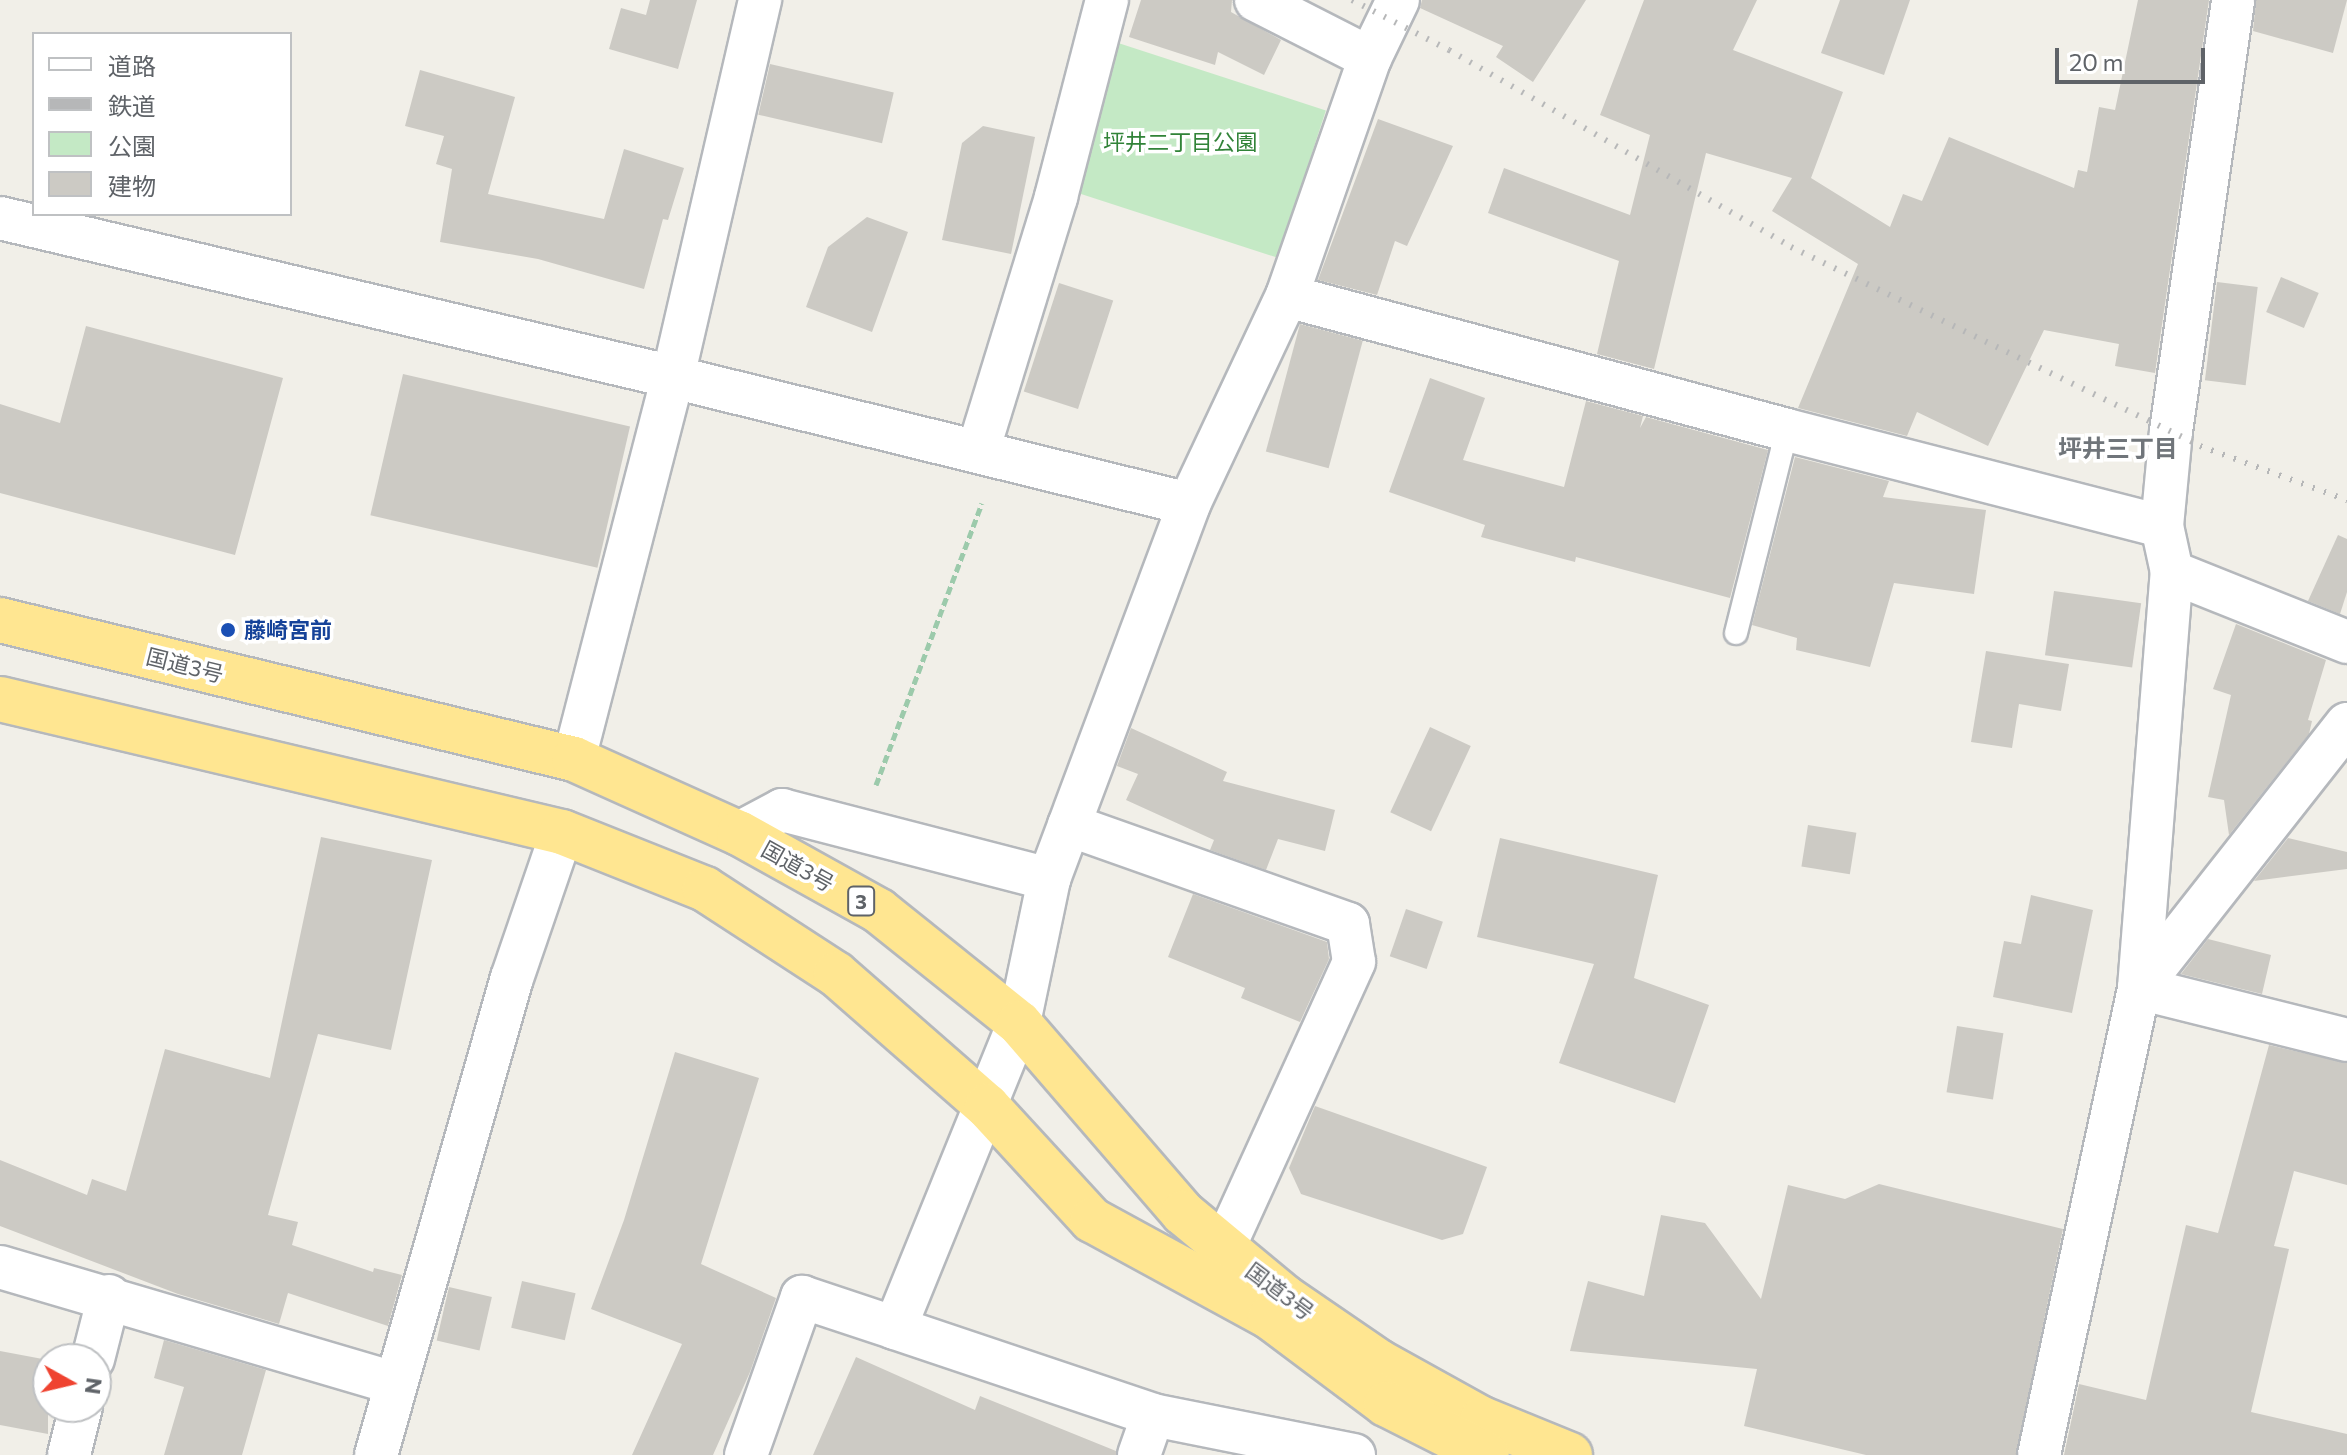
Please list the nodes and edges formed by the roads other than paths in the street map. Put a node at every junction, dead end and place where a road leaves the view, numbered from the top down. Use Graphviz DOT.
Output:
graph roads {
  1 [pos="760,0"];
  2 [pos="1107,0"];
  3 [pos="1256,0"];
  4 [pos="1398,0"];
  5 [pos="2233,0"];
  6 [pos="1370,58"];
  7 [pos="0,218"];
  8 [pos="1287,296"];
  9 [pos="673,377"];
  10 [pos="1787,430"];
  11 [pos="989,454"];
  12 [pos="1189,504"];
  13 [pos="2162,526"];
  14 [pos="2172,572"];
  15 [pos="0,620"];
  16 [pos="1736,633"];
  17 [pos="2347,642"];
  18 [pos="0,699"];
  19 [pos="2347,724"];
  20 [pos="574,759"];
  21 [pos="1069,825"];
  22 [pos="562,832"];
  23 [pos="739,833"];
  24 [pos="1049,879"];
  25 [pos="2139,988"];
  26 [pos="1019,1023"];
  27 [pos="2347,1040"];
  28 [pos="987,1106"];
  29 [pos="1224,1247"];
  30 [pos="0,1267"];
  31 [pos="109,1296"];
  32 [pos="895,1328"];
  33 [pos="97,1343"];
  34 [pos="395,1383"];
  35 [pos="1153,1415"];
  36 [pos="77,1423"];
  37 [pos="69,1455"];
  38 [pos="376,1455"];
  39 [pos="746,1455"];
  40 [pos="1139,1455"];
  41 [pos="1354,1455"];
  42 [pos="1487,1455"];
  43 [pos="1570,1455"];
  44 [pos="2039,1455"];
  1 -- 9 [label="street"];
  2 -- 11 [label="street"];
  3 -- 6 [label="street"];
  4 -- 6 [label="street"];
  5 -- 13 [label="street"];
  6 -- 8 [label="street"];
  7 -- 9 [label="street"];
  8 -- 10 [label="street"];
  8 -- 12 [label="street"];
  9 -- 11 [label="street"];
  9 -- 20 [label="street"];
  10 -- 13 [label="street"];
  10 -- 16 [label="lane"];
  11 -- 12 [label="street"];
  12 -- 21 [label="street"];
  13 -- 14 [label="street"];
  14 -- 17 [label="street"];
  14 -- 25 [label="street"];
  15 -- 20 [label="highway, 国道3号 / 3"];
  18 -- 22 [label="highway, 国道3号"];
  19 -- 25 [label="street"];
  20 -- 23 [label="highway, 国道3号 / 3"];
  21 -- 24 [label="street"];
  21 -- 29 [label="street"];
  22 -- 28 [label="highway, 国道3号"];
  22 -- 34 [label="street"];
  23 -- 24 [label="street"];
  23 -- 26 [label="highway, 国道3号 / 3"];
  24 -- 26 [label="street"];
  25 -- 27 [label="street"];
  25 -- 44 [label="street"];
  26 -- 28 [label="street"];
  26 -- 29 [label="highway, 国道3号 / 3"];
  28 -- 32 [label="street"];
  28 -- 42 [label="highway, 国道3号"];
  29 -- 43 [label="highway, 国道3号 / 3"];
  30 -- 31 [label="street"];
  31 -- 33 [label="street"];
  31 -- 34 [label="street"];
  32 -- 35 [label="street"];
  32 -- 39 [label="street"];
  34 -- 38 [label="street"];
  35 -- 40 [label="street"];
  35 -- 41 [label="street"];
  36 -- 37 [label="street"];
}
